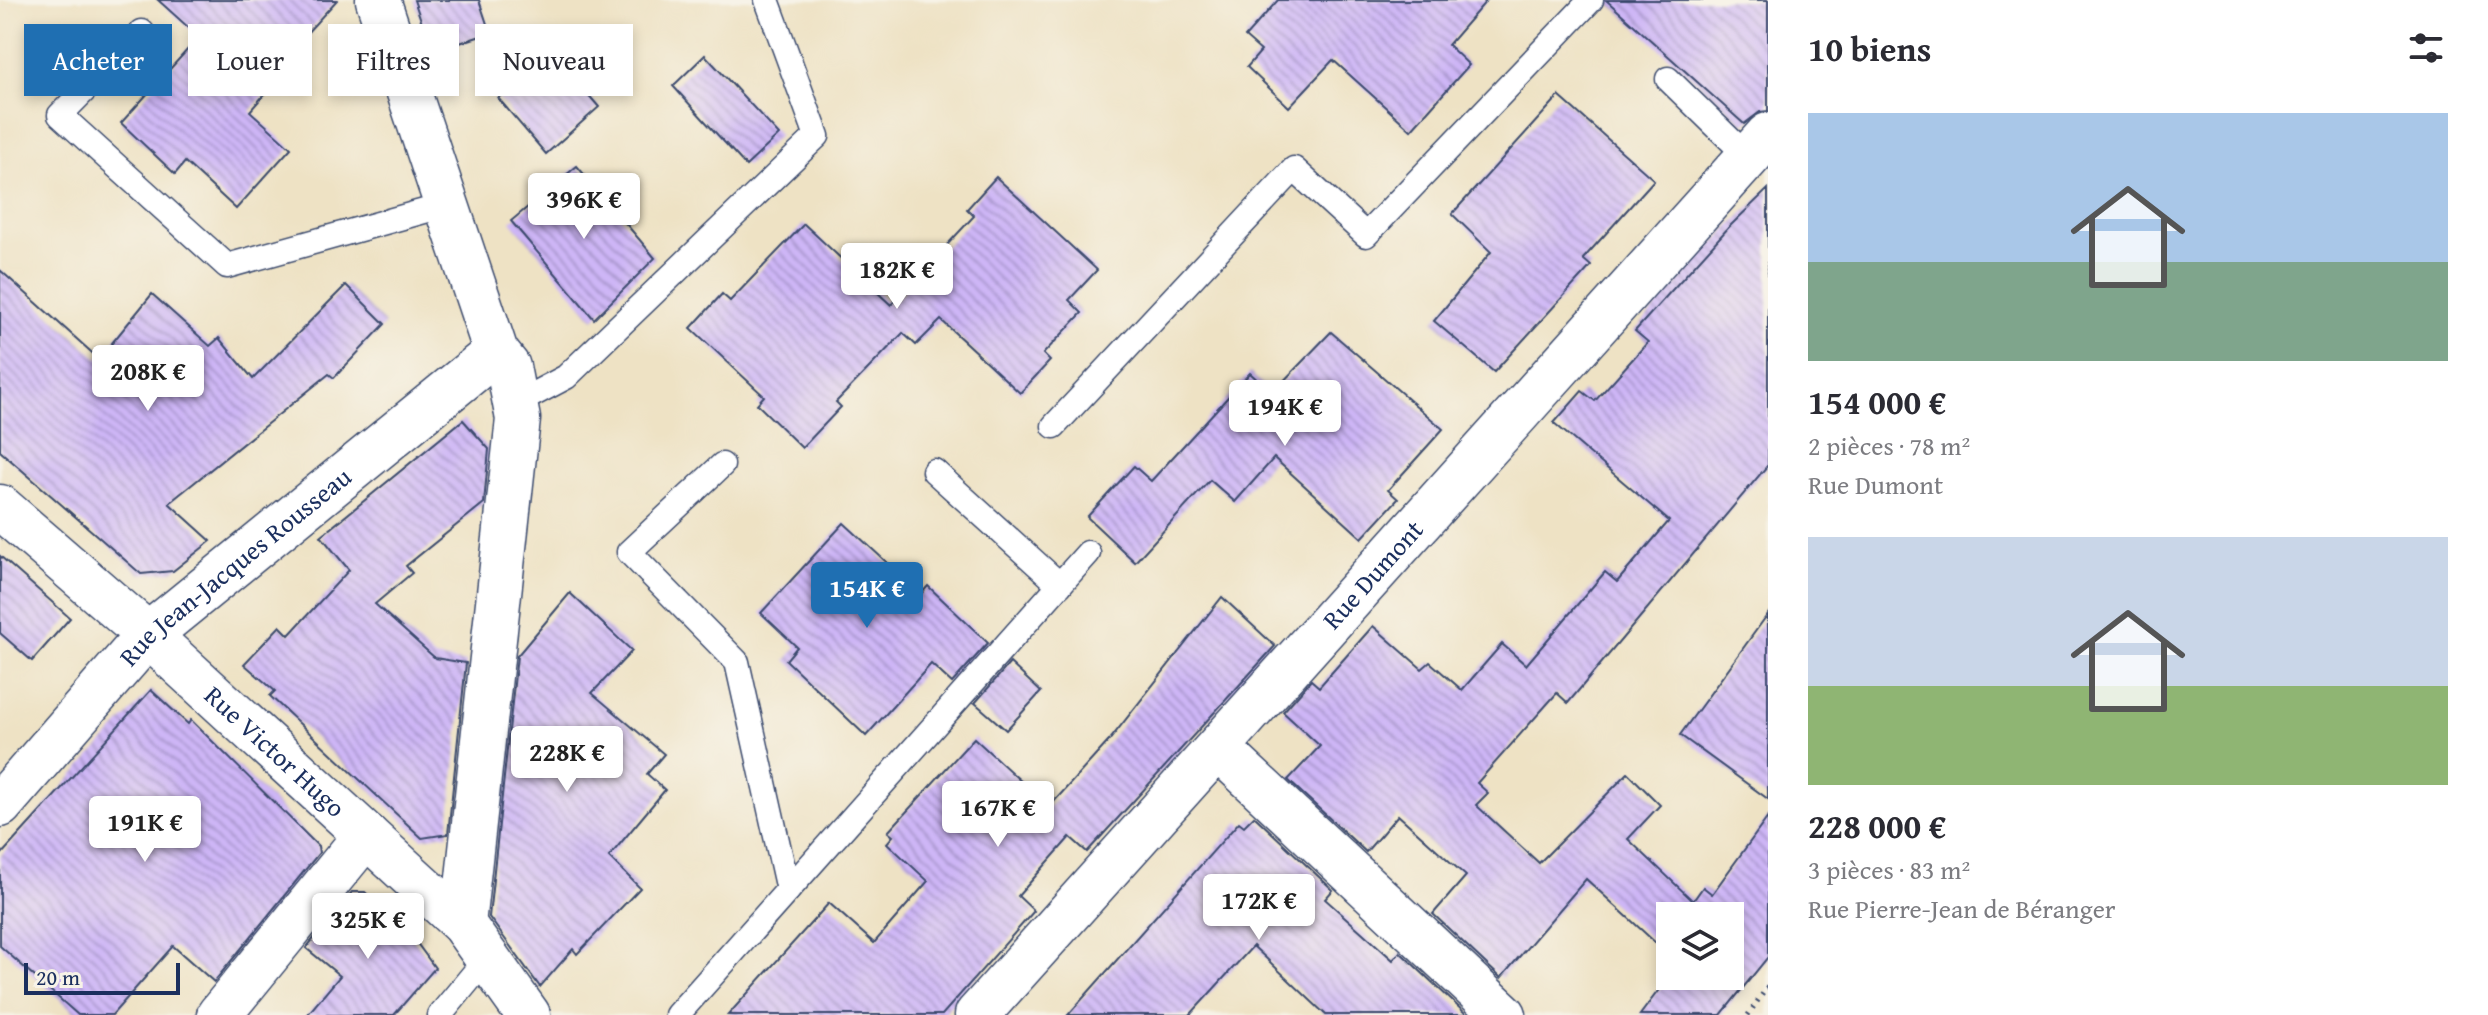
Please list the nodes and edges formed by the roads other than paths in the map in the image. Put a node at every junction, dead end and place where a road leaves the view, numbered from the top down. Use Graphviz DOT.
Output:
graph roads {
  1 [pos="378,0"];
  2 [pos="767,0"];
  3 [pos="1591,0"];
  4 [pos="1668,79"];
  5 [pos="79,96"];
  6 [pos="1758,146"];
  7 [pos="446,205"];
  8 [pos="496,352"];
  9 [pos="513,405"];
  10 [pos="1054,426"];
  11 [pos="722,465"];
  12 [pos="934,471"];
  13 [pos="0,507"];
  14 [pos="1088,553"];
  15 [pos="1060,585"];
  16 [pos="148,635"];
  17 [pos="1219,749"];
  18 [pos="0,805"];
  19 [pos="366,835"];
  20 [pos="788,890"];
  21 [pos="475,941"];
  22 [pos="219,1015"];
  23 [pos="440,1015"];
  24 [pos="528,1015"];
  25 [pos="677,1015"];
  26 [pos="977,1015"];
  27 [pos="1504,1015"];
  1 -- 7 [label="street"];
  2 -- 9 [label="lane"];
  3 -- 10 [label="lane"];
  4 -- 6 [label="lane"];
  5 -- 7 [label="lane"];
  6 -- 17 [label="street, Rue Dumont"];
  7 -- 8 [label="street"];
  8 -- 9 [label="street"];
  8 -- 16 [label="street, Rue Jean-Jacques Rousseau"];
  9 -- 21 [label="street"];
  11 -- 20 [label="lane"];
  12 -- 15 [label="lane"];
  13 -- 16 [label="street, Rue Victor Hugo"];
  14 -- 15 [label="lane"];
  15 -- 20 [label="lane"];
  16 -- 18 [label="street, Rue Jean-Jacques Rousseau"];
  16 -- 19 [label="street, Rue Victor Hugo"];
  17 -- 26 [label="street, Rue Dumont"];
  17 -- 27 [label="street"];
  19 -- 21 [label="street, Rue Victor Hugo"];
  19 -- 22 [label="street"];
  20 -- 25 [label="lane"];
  21 -- 23 [label="lane"];
  21 -- 24 [label="street, Rue Victor Hugo"];
}
